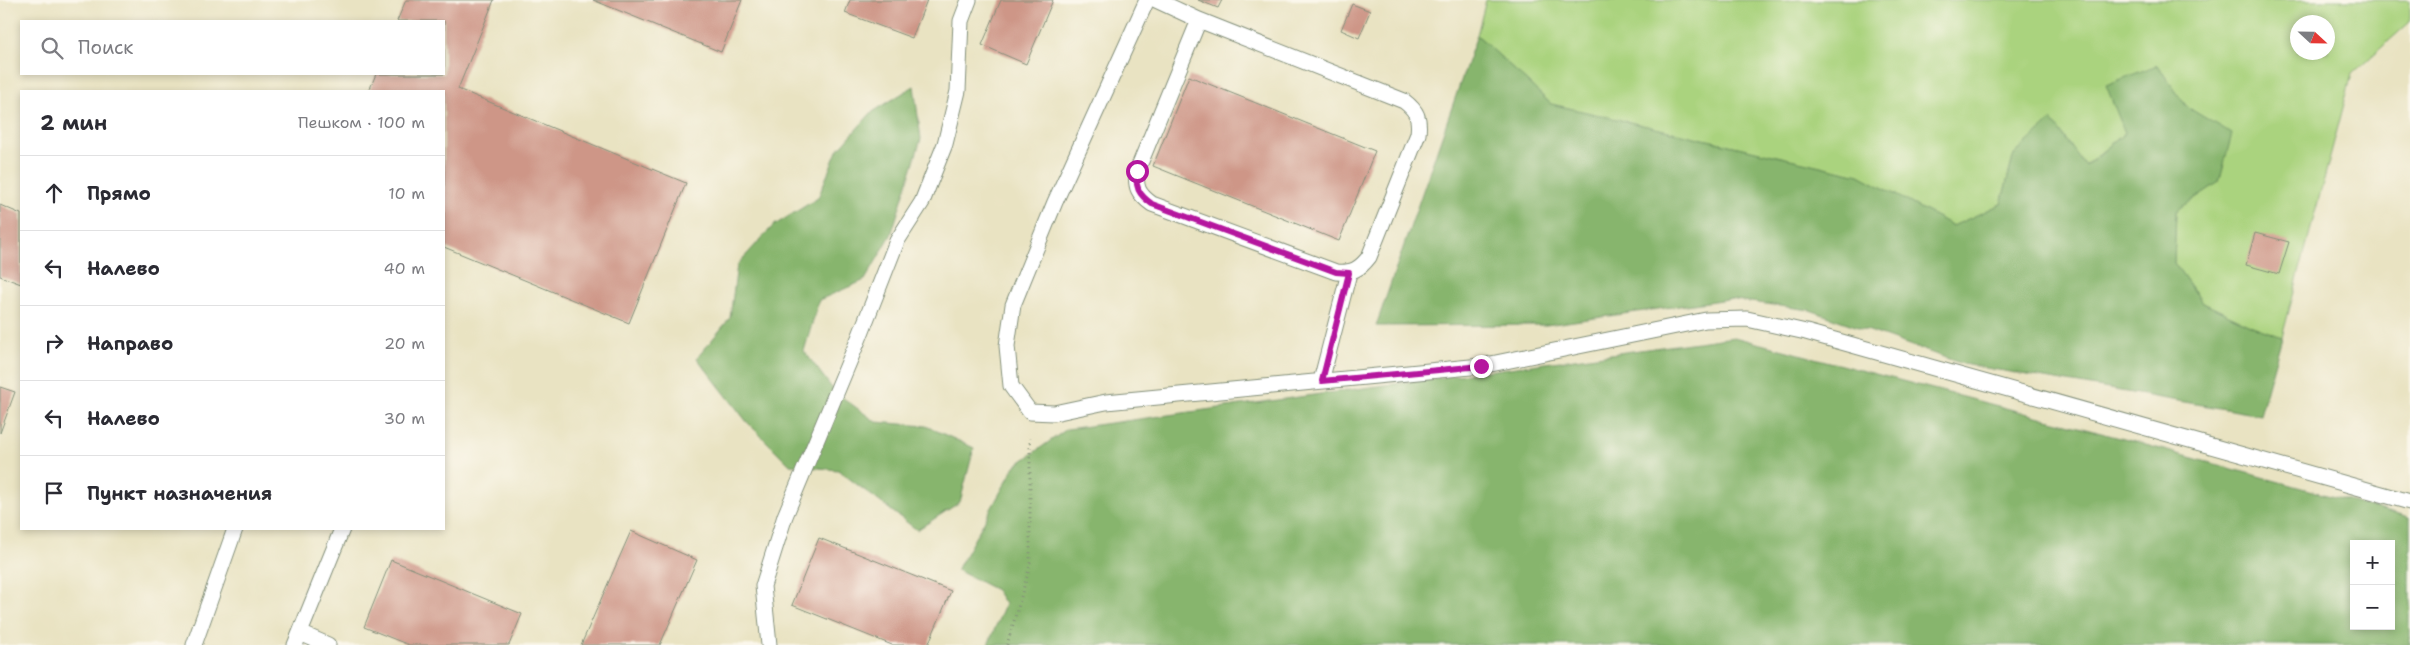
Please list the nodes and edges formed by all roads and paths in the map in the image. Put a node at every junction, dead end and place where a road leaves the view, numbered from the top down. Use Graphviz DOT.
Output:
graph roads {
  1 [pos="969,0"];
  2 [pos="1147,0"];
  3 [pos="1156,0"];
  4 [pos="1199,20"];
  5 [pos="1349,273"];
  6 [pos="1322,381"];
  7 [pos="1030,412"];
  8 [pos="2410,502"];
  9 [pos="235,530"];
  10 [pos="342,530"];
  11 [pos="298,639"];
  12 [pos="194,645"];
  13 [pos="328,645"];
  14 [pos="769,645"];
  15 [pos="1007,645"];
  1 -- 14 [label="lane"];
  2 -- 7 [label="lane"];
  3 -- 4 [label="lane"];
  4 -- 5 [label="lane"];
  4 -- 5 [label="lane"];
  5 -- 6 [label="lane"];
  6 -- 7 [label="lane"];
  6 -- 8 [label="lane"];
  7 -- 15 [label="path"];
  9 -- 12 [label="lane"];
  10 -- 11 [label="lane"];
  11 -- 13 [label="lane"];
}
